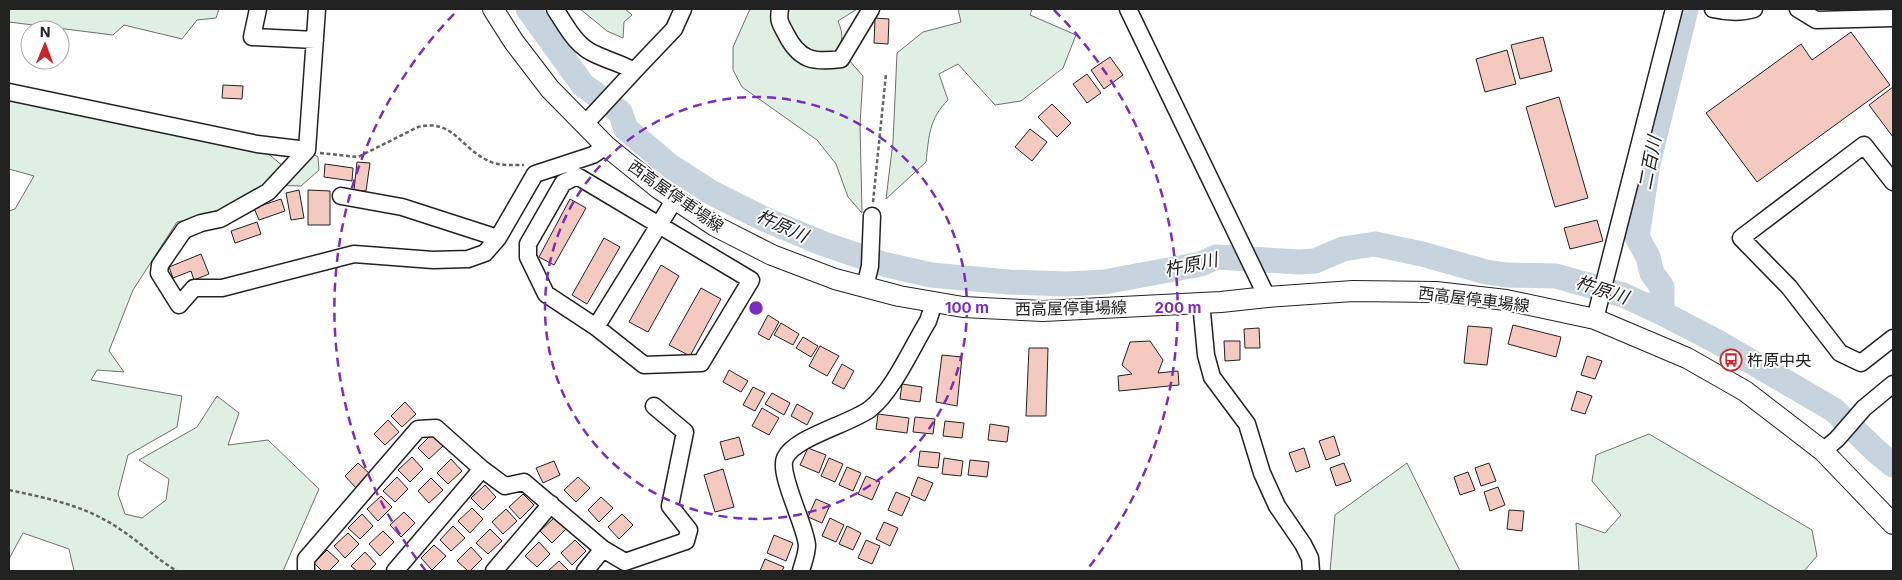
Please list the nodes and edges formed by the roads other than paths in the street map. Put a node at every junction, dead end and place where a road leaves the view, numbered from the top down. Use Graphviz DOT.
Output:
graph roads {
  1 [pos="258,9"];
  2 [pos="317,9"];
  3 [pos="494,9"];
  4 [pos="555,9"];
  5 [pos="683,9"];
  6 [pos="780,9"];
  7 [pos="871,9"];
  8 [pos="1128,9"];
  9 [pos="1674,9"];
  10 [pos="1713,9"];
  11 [pos="1754,9"];
  12 [pos="1798,9"];
  13 [pos="1893,18"];
  14 [pos="315,40"];
  15 [pos="634,71"];
  16 [pos="9,92"];
  17 [pos="584,124"];
  18 [pos="606,146"];
  19 [pos="307,150"];
  20 [pos="1893,182"];
  21 [pos="341,196"];
  22 [pos="675,199"];
  23 [pos="872,216"];
  24 [pos="658,224"];
  25 [pos="498,238"];
  26 [pos="865,287"];
  27 [pos="1267,297"];
  28 [pos="932,302"];
  29 [pos="1201,302"];
  30 [pos="1596,319"];
  31 [pos="596,327"];
  32 [pos="1893,338"];
  33 [pos="1893,384"];
  34 [pos="654,406"];
  35 [pos="1830,445"];
  36 [pos="482,469"];
  37 [pos="551,504"];
  38 [pos="1893,524"];
  39 [pos="603,549"];
  40 [pos="306,565"];
  41 [pos="295,571"];
  42 [pos="395,571"];
  43 [pos="494,571"];
  44 [pos="585,571"];
  45 [pos="801,571"];
  46 [pos="1311,571"];
  1 -- 14 [label="street"];
  2 -- 14 [label="street"];
  3 -- 17 [label="main road, 西高屋停車場線"];
  4 -- 15 [label="street"];
  5 -- 15 [label="street"];
  6 -- 7 [label="street"];
  8 -- 27 [label="street"];
  9 -- 30 [label="street"];
  10 -- 11 [label="street"];
  12 -- 13 [label="street"];
  14 -- 19 [label="street"];
  15 -- 17 [label="street"];
  16 -- 19 [label="street"];
  17 -- 18 [label="main road, 西高屋停車場線"];
  18 -- 22 [label="main road, 西高屋停車場線"];
  18 -- 25 [label="street"];
  19 -- 25 [label="street"];
  20 -- 32 [label="street"];
  21 -- 25 [label="street"];
  22 -- 24 [label="street"];
  22 -- 26 [label="main road, 西高屋停車場線"];
  23 -- 26 [label="street"];
  24 -- 31 [label="street"];
  24 -- 31 [label="street"];
  24 -- 31 [label="street"];
  26 -- 28 [label="main road, 西高屋停車場線"];
  27 -- 29 [label="main road, 西高屋停車場線"];
  27 -- 30 [label="main road, 西高屋停車場線"];
  28 -- 29 [label="main road, 西高屋停車場線"];
  28 -- 45 [label="street"];
  29 -- 46 [label="street"];
  30 -- 35 [label="main road, 西高屋停車場線"];
  33 -- 35 [label="street"];
  34 -- 39 [label="street"];
  35 -- 38 [label="main road, 西高屋停車場線"];
  36 -- 37 [label="street"];
  36 -- 40 [label="street"];
  36 -- 42 [label="street"];
  37 -- 39 [label="street"];
  37 -- 43 [label="street"];
  39 -- 44 [label="street"];
  40 -- 41 [label="street"];
}
